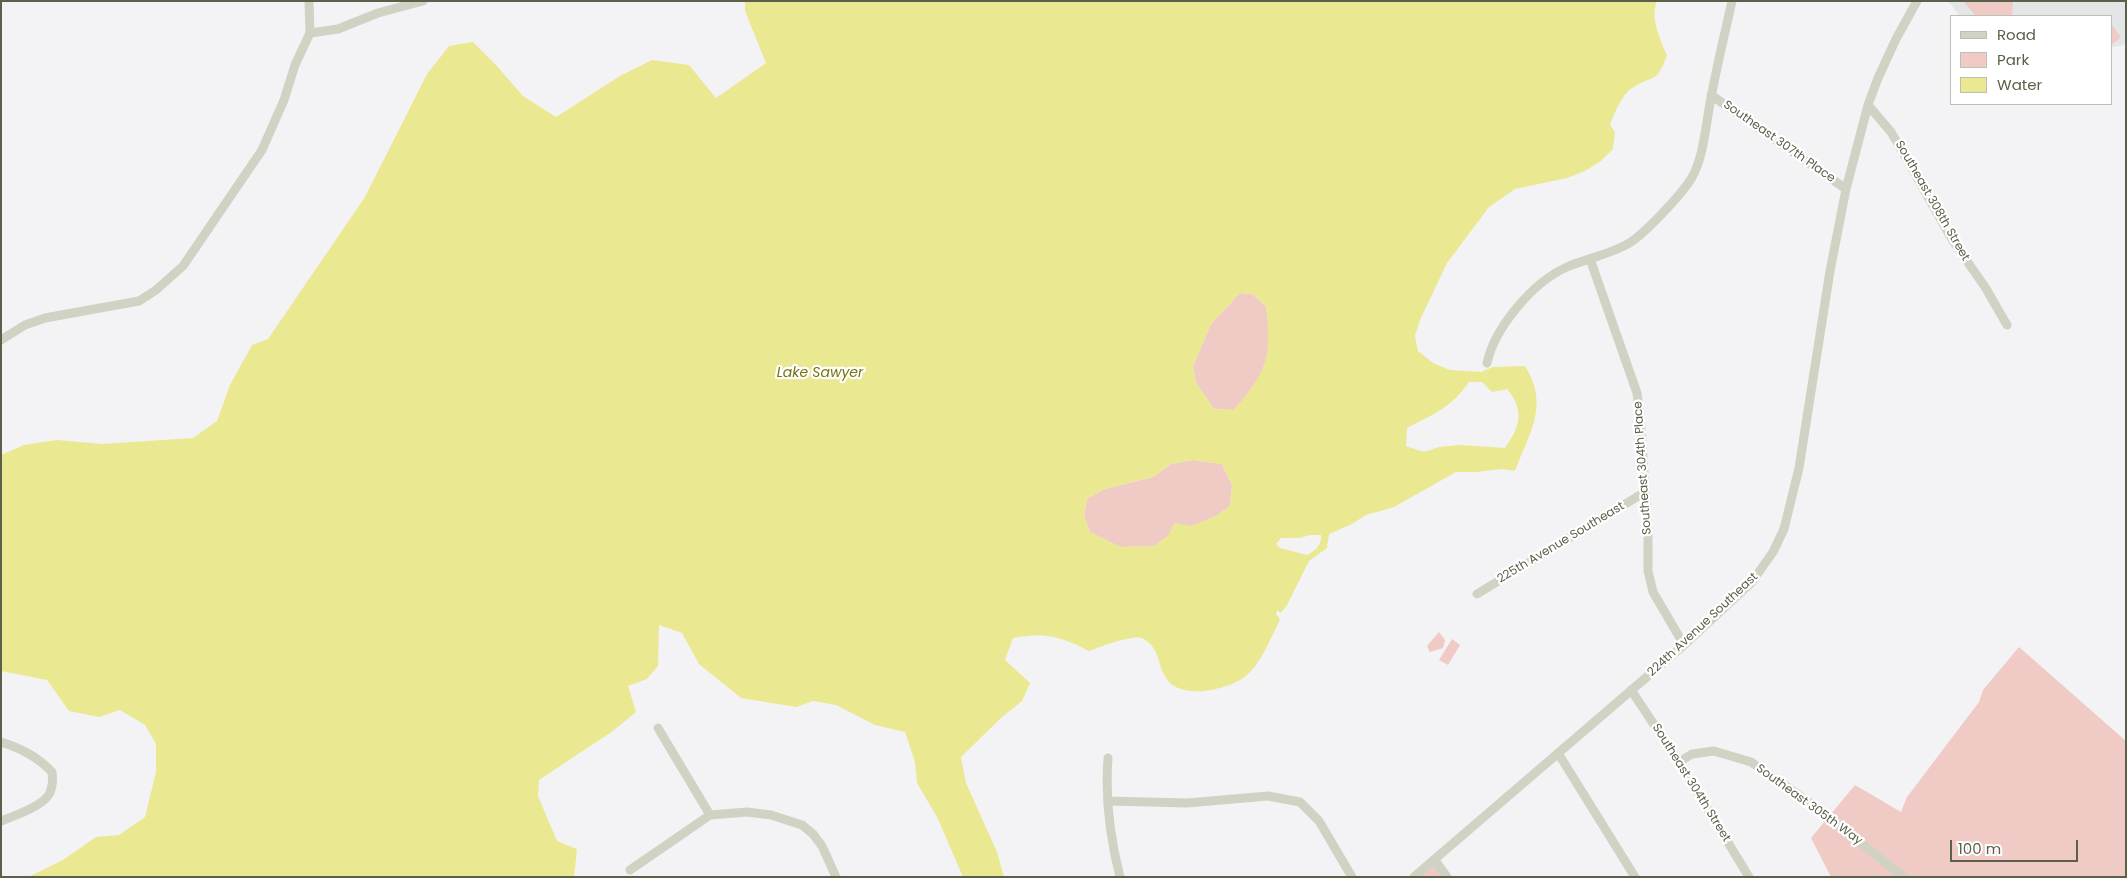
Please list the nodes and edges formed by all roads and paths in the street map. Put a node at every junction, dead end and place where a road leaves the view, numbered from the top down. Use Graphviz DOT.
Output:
graph roads {
  1 [pos="309,1"];
  2 [pos="423,1"];
  3 [pos="1732,1"];
  4 [pos="1917,1"];
  5 [pos="310,33"];
  6 [pos="1711,95"];
  7 [pos="1868,105"];
  8 [pos="1846,189"];
  9 [pos="1590,259"];
  10 [pos="2008,325"];
  11 [pos="1,340"];
  12 [pos="1487,363"];
  13 [pos="1645,492"];
  14 [pos="1477,594"];
  15 [pos="1684,645"];
  16 [pos="1631,690"];
  17 [pos="658,728"];
  18 [pos="1,742"];
  19 [pos="1558,753"];
  20 [pos="1108,758"];
  21 [pos="1679,762"];
  22 [pos="1109,801"];
  23 [pos="710,815"];
  24 [pos="1,821"];
  25 [pos="1435,860"];
  26 [pos="630,870"];
  27 [pos="836,877"];
  28 [pos="1120,877"];
  29 [pos="1352,877"];
  30 [pos="1414,877"];
  31 [pos="1447,877"];
  32 [pos="1634,877"];
  33 [pos="1749,877"];
  34 [pos="1904,877"];
  1 -- 5 [label="street"];
  2 -- 5 [label="street"];
  3 -- 6 [label="street"];
  4 -- 7 [label="street, 224th Avenue Southeast"];
  5 -- 11 [label="street"];
  6 -- 8 [label="street, Southeast 307th Place"];
  6 -- 9 [label="street"];
  7 -- 8 [label="street, 224th Avenue Southeast"];
  7 -- 10 [label="street, Southeast 308th Street"];
  8 -- 15 [label="street, 224th Avenue Southeast"];
  9 -- 12 [label="street"];
  9 -- 13 [label="street, Southeast 304th Place"];
  13 -- 14 [label="street, 225th Avenue Southeast"];
  13 -- 15 [label="street, Southeast 304th Place"];
  15 -- 16 [label="street, 224th Avenue Southeast"];
  16 -- 19 [label="street, 224th Avenue Southeast"];
  16 -- 21 [label="street, Southeast 304th Street"];
  17 -- 23 [label="street"];
  18 -- 24 [label="street"];
  19 -- 25 [label="street, 224th Avenue Southeast"];
  19 -- 32 [label="street"];
  20 -- 22 [label="street"];
  21 -- 33 [label="street, Southeast 304th Street"];
  21 -- 34 [label="street, Southeast 305th Way"];
  22 -- 28 [label="street"];
  22 -- 29 [label="street"];
  23 -- 26 [label="street"];
  23 -- 27 [label="street"];
  25 -- 30 [label="street, 224th Avenue Southeast"];
  25 -- 31 [label="street"];
}
